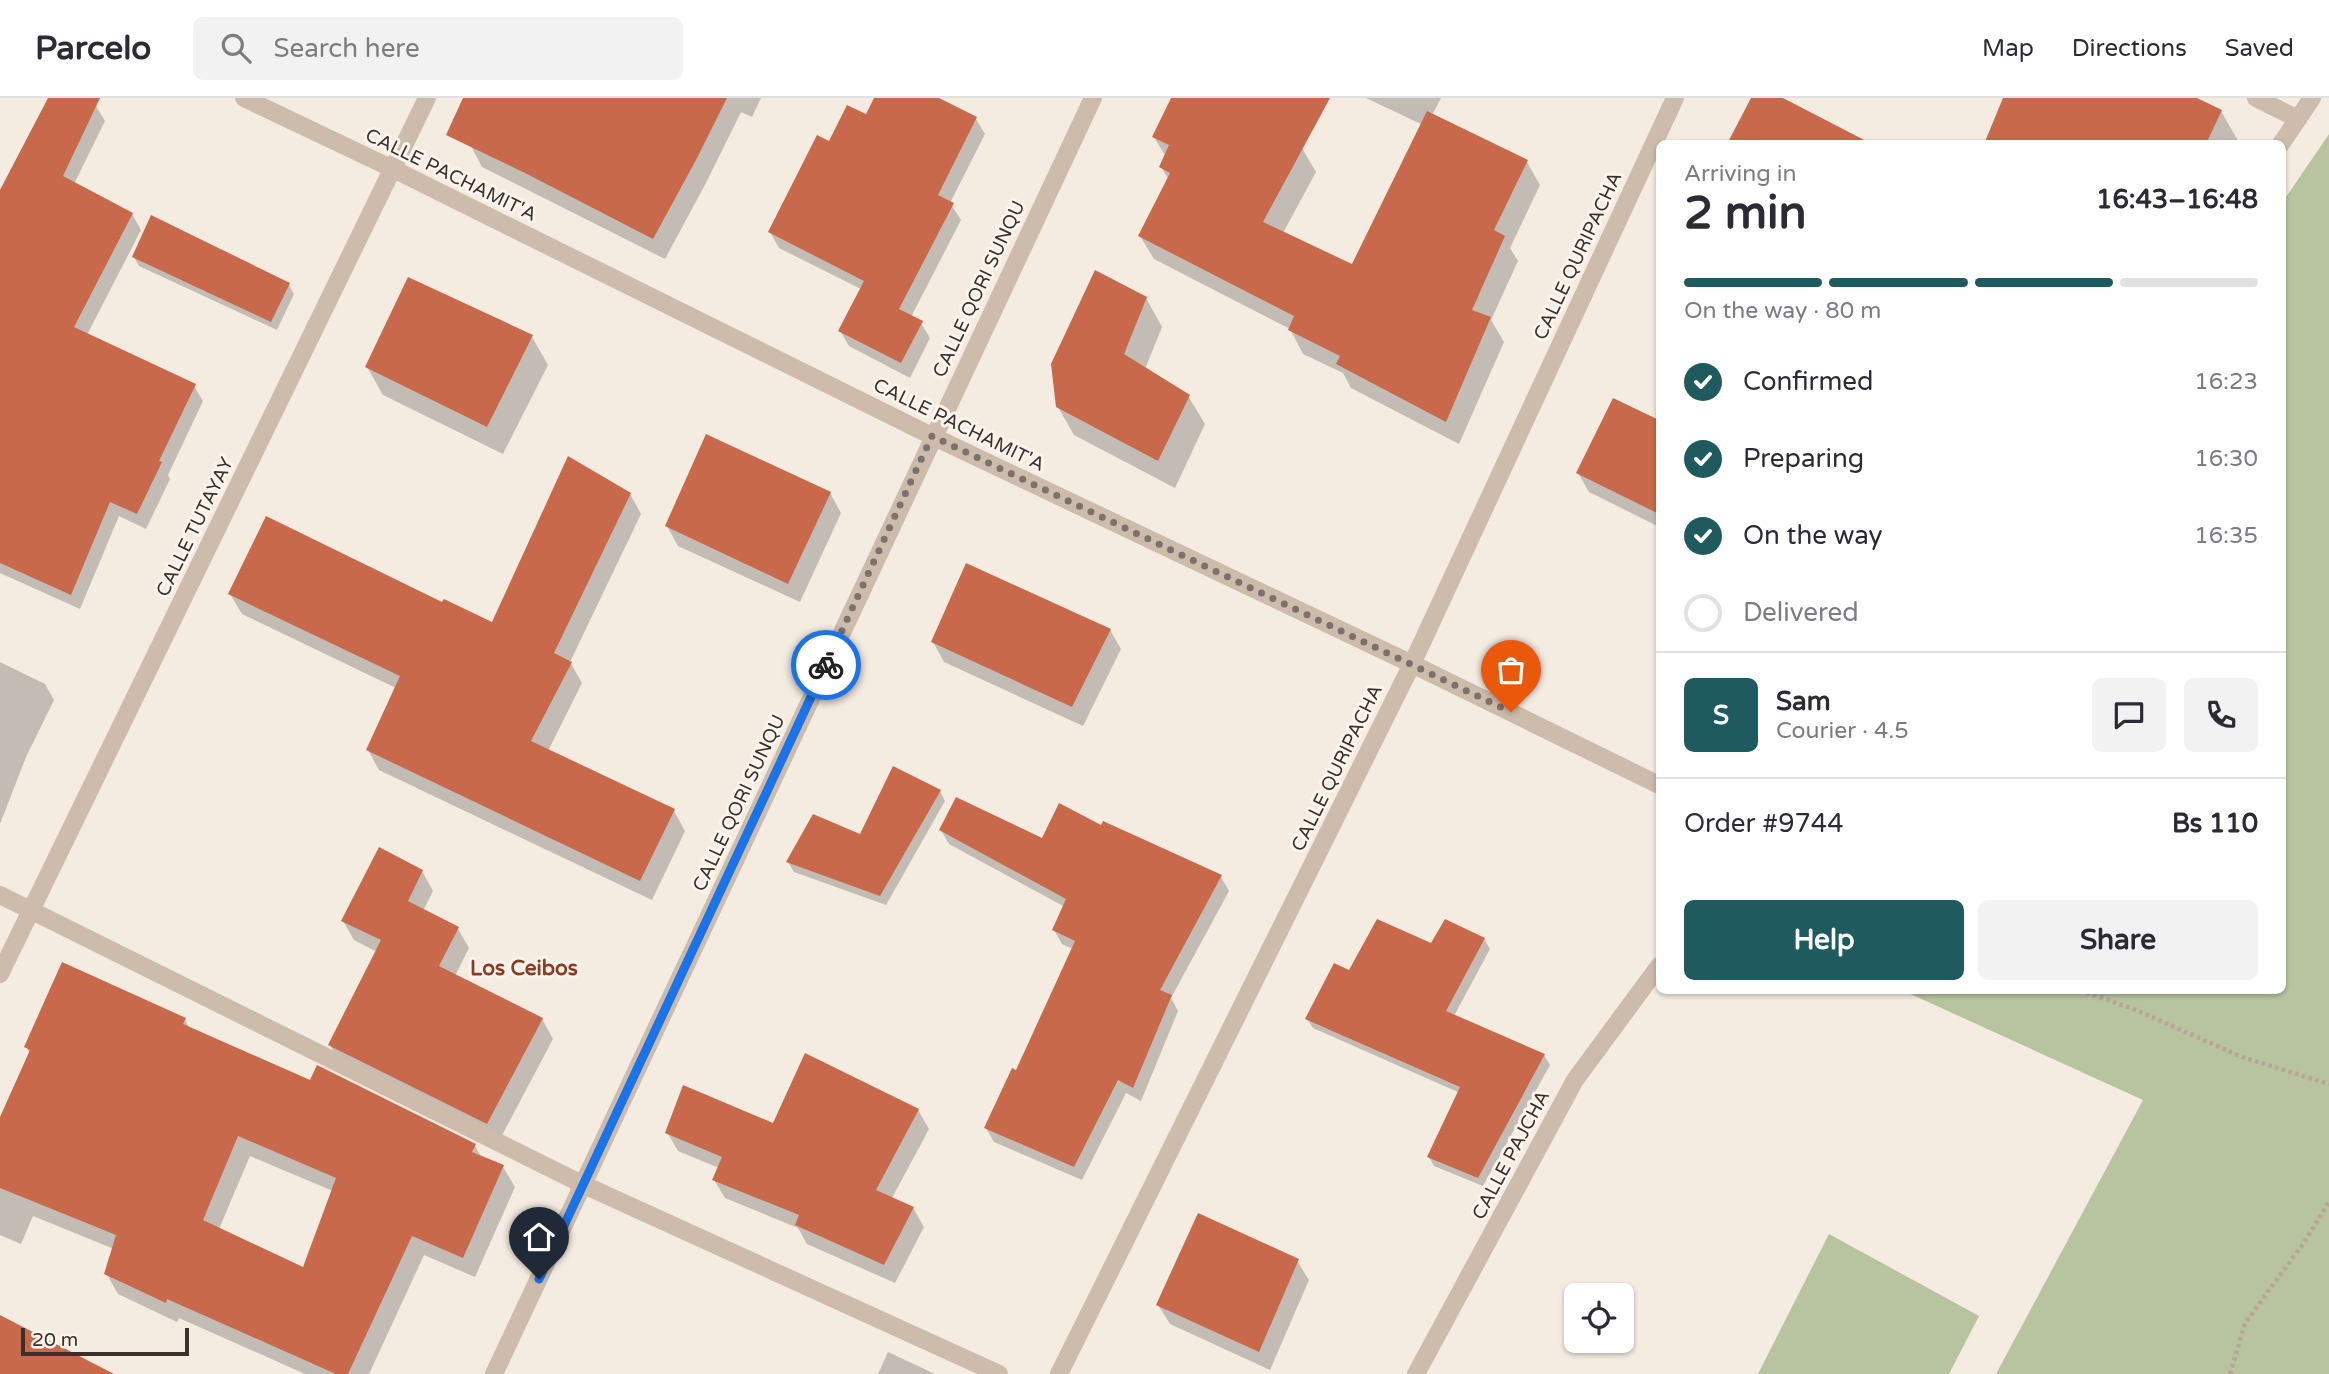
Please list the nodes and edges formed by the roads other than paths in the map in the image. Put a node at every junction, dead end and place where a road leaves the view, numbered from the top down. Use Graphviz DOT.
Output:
graph roads {
  1 [pos="244,98"];
  2 [pos="427,98"];
  3 [pos="1093,98"];
  4 [pos="1675,98"];
  5 [pos="2256,98"];
  6 [pos="2312,98"];
  7 [pos="2298,118"];
  8 [pos="2284,140"];
  9 [pos="393,169"];
  10 [pos="932,436"];
  11 [pos="1412,664"];
  12 [pos="1656,784"];
  13 [pos="0,895"];
  14 [pos="31,910"];
  15 [pos="1656,970"];
  16 [pos="0,974"];
  17 [pos="584,1185"];
  18 [pos="494,1374"];
  19 [pos="999,1374"];
  20 [pos="1059,1374"];
  21 [pos="1416,1374"];
  1 -- 9 [label="street, CALLE PACHAMIT'A"];
  2 -- 9 [label="street, CALLE TUTAYAY"];
  3 -- 10 [label="street, CALLE QORI SUNQU"];
  4 -- 11 [label="street, CALLE QURIPACHA"];
  5 -- 7 [label="street"];
  6 -- 7 [label="street"];
  7 -- 8 [label="street"];
  9 -- 10 [label="street, CALLE PACHAMIT'A"];
  9 -- 14 [label="street, CALLE TUTAYAY"];
  10 -- 11 [label="street, CALLE PACHAMIT'A"];
  10 -- 17 [label="street, CALLE QORI SUNQU"];
  11 -- 12 [label="street, CALLE PACHAMIT'A"];
  11 -- 20 [label="street, CALLE QURIPACHA"];
  13 -- 14 [label="street"];
  14 -- 16 [label="street, CALLE TUTAYAY"];
  14 -- 17 [label="street"];
  15 -- 21 [label="street, CALLE PAJCHA"];
  17 -- 18 [label="street, CALLE QORI SUNQU"];
  17 -- 19 [label="street"];
}
